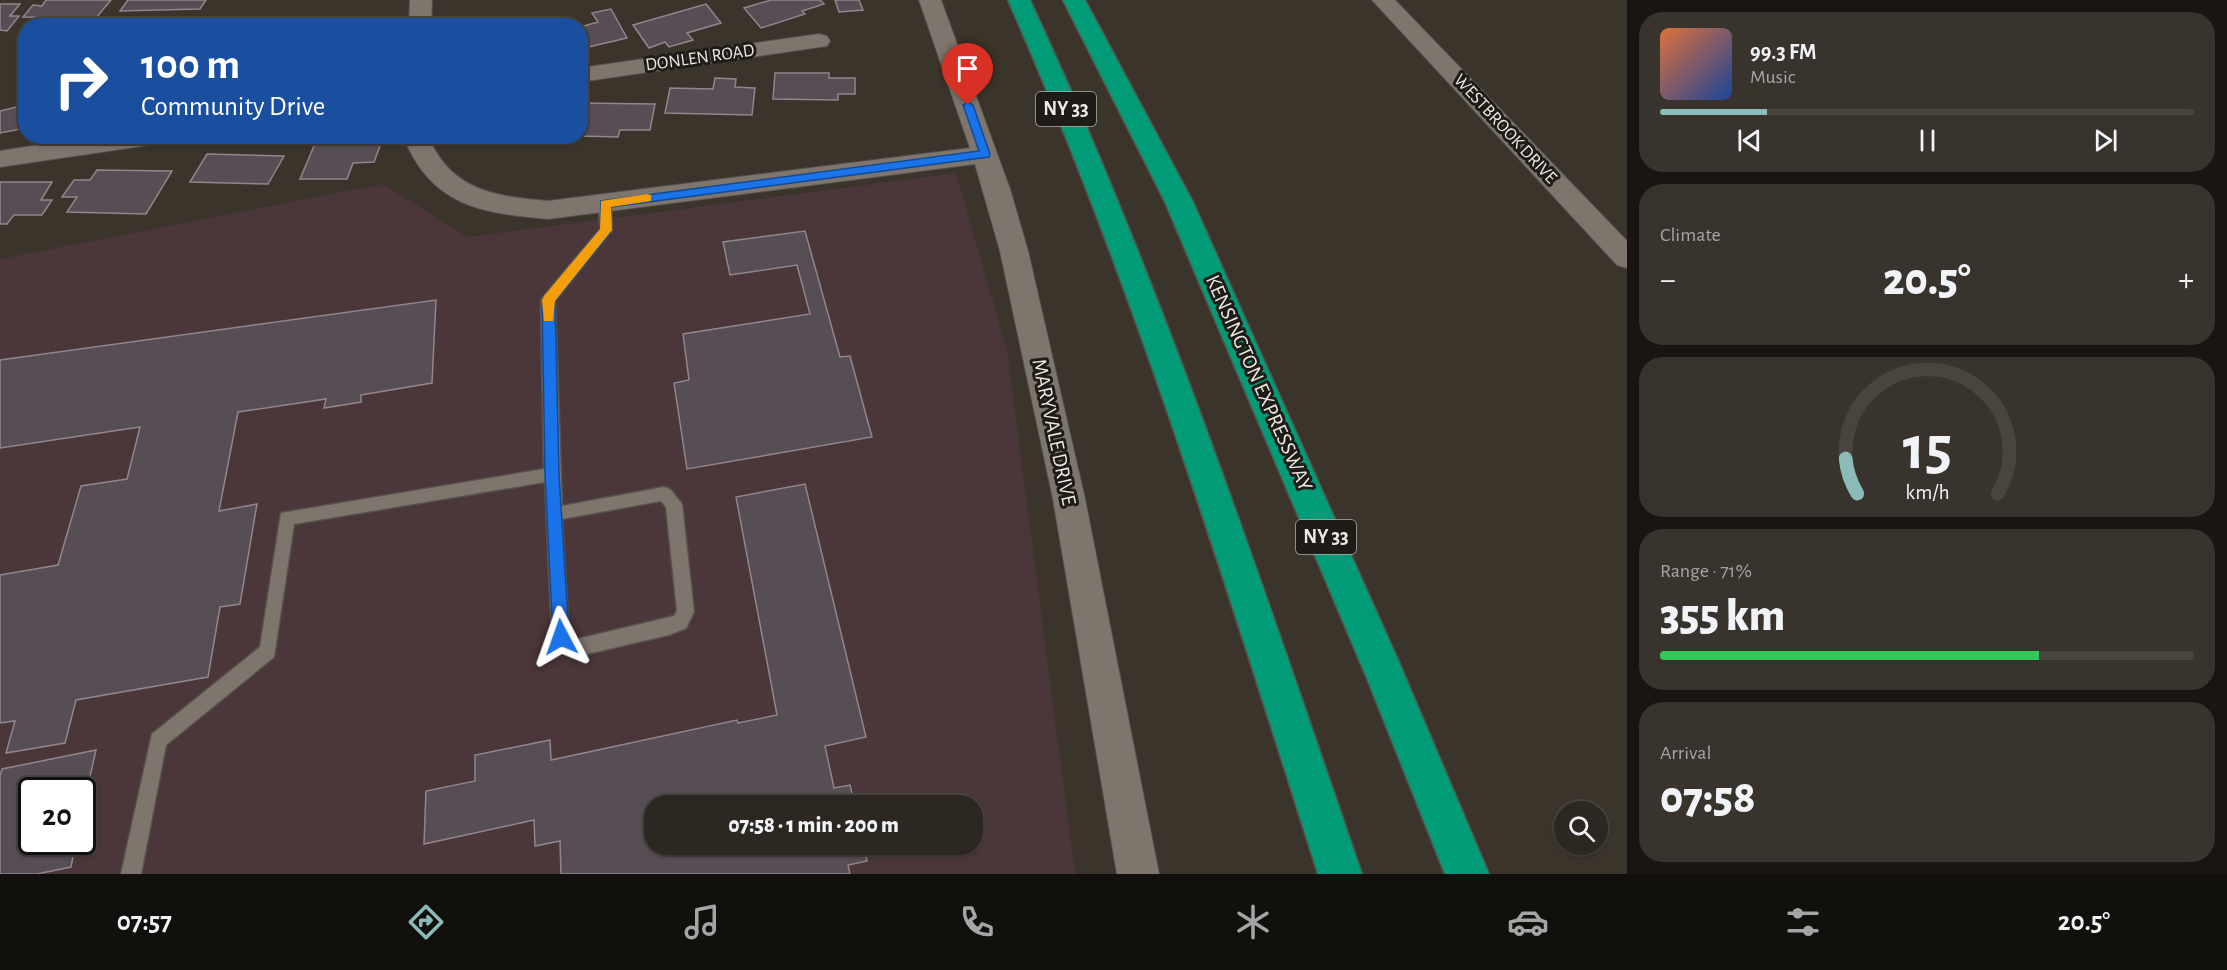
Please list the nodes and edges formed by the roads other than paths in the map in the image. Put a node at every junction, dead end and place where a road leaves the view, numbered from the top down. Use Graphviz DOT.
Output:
graph roads {
  1 [pos="421,0"];
  2 [pos="930,0"];
  3 [pos="1018,0"];
  4 [pos="1074,0"];
  5 [pos="1383,0"];
  6 [pos="420,18"];
  7 [pos="819,40"];
  8 [pos="588,74"];
  9 [pos="102,144"];
  10 [pos="418,144"];
  11 [pos="985,154"];
  12 [pos="0,159"];
  13 [pos="605,204"];
  14 [pos="1627,258"];
  15 [pos="552,474"];
  16 [pos="554,514"];
  17 [pos="131,874"];
  18 [pos="1138,874"];
  19 [pos="1340,874"];
  20 [pos="1467,874"];
  1 -- 6 [label="street"];
  2 -- 11 [label="street, MARYVALE DRIVE"];
  3 -- 19 [label="highway, NY 33"];
  4 -- 20 [label="highway, KENSINGTON EXPRESSWAY / NY 33"];
  5 -- 14 [label="street, WESTBROOK DRIVE"];
  7 -- 8 [label="street, DONLEN ROAD"];
  9 -- 12 [label="street"];
  10 -- 13 [label="street"];
  11 -- 13 [label="street"];
  11 -- 18 [label="street, MARYVALE DRIVE"];
  13 -- 15 [label="lane"];
  15 -- 16 [label="lane"];
  15 -- 17 [label="lane"];
  16 -- 16 [label="lane"];
}
